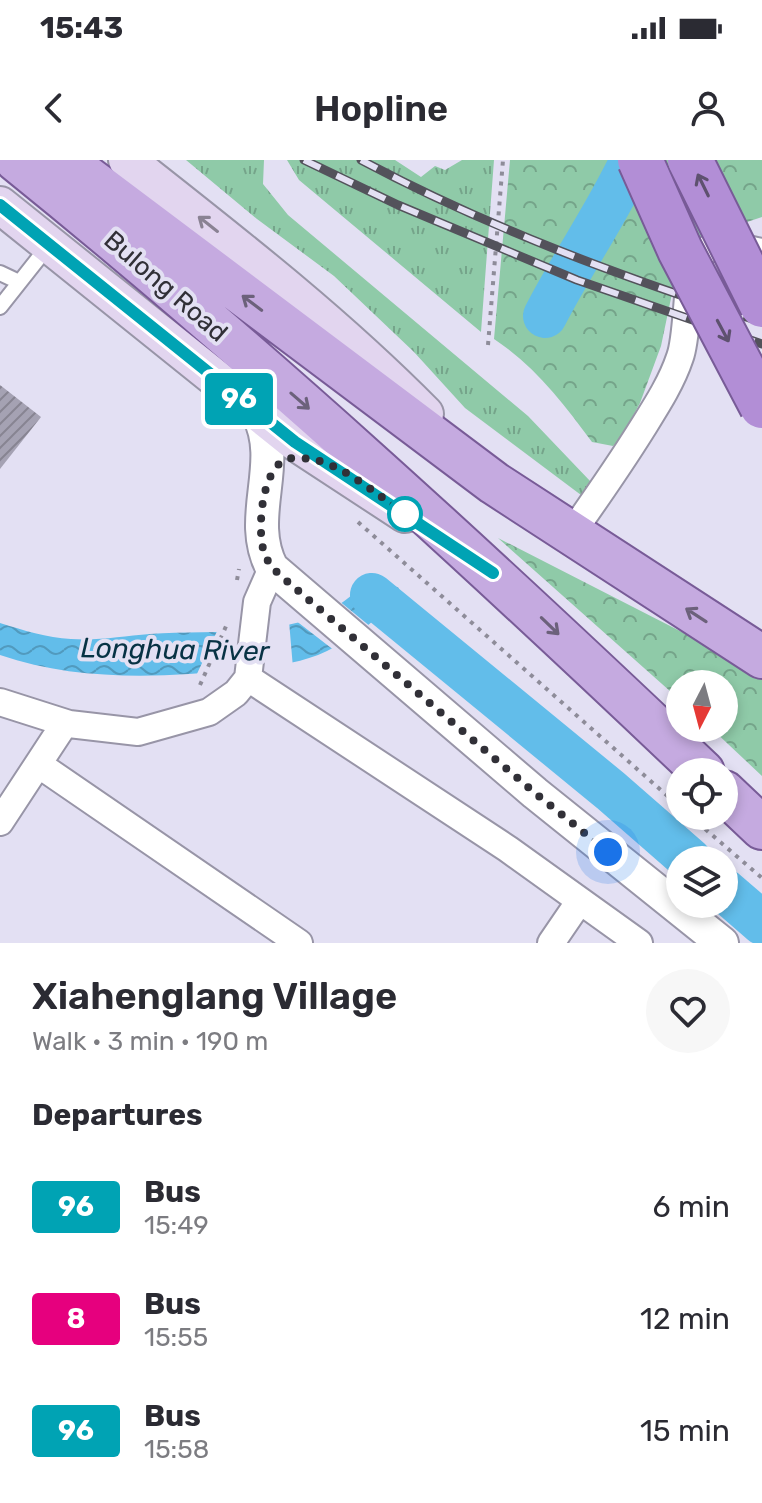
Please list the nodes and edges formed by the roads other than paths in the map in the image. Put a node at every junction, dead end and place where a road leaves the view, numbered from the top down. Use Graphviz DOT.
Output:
graph roads {
  1 [pos="16,160"];
  2 [pos="127,160"];
  3 [pos="640,160"];
  4 [pos="690,160"];
  5 [pos="75,182"];
  6 [pos="0,205"];
  7 [pos="49,244"];
  8 [pos="762,252"];
  9 [pos="0,273"];
  10 [pos="19,282"];
  11 [pos="762,305"];
  12 [pos="0,307"];
  13 [pos="762,406"];
  14 [pos="258,414"];
  15 [pos="329,464"];
  16 [pos="494,483"];
  17 [pos="265,488"];
  18 [pos="571,534"];
  19 [pos="272,568"];
  20 [pos="493,573"];
  21 [pos="762,657"];
  22 [pos="248,678"];
  23 [pos="0,702"];
  24 [pos="65,723"];
  25 [pos="688,758"];
  26 [pos="38,764"];
  27 [pos="738,805"];
  28 [pos="0,822"];
  29 [pos="762,828"];
  30 [pos="579,902"];
  31 [pos="299,943"];
  32 [pos="551,943"];
  33 [pos="639,943"];
  34 [pos="722,943"];
  1 -- 5 [label="main road, Bulong Road"];
  16 -- 2 [label="main road, one-way"];
  3 -- 13 [label="highway, one-way, bridge"];
  11 -- 4 [label="highway, one-way, bridge"];
  16 -- 5 [label="main road, Bulong Road, one-way"];
  5 -- 20 [label="main road, Bulong Road, one-way"];
  6 -- 7 [label="main road"];
  7 -- 10 [label="lane"];
  7 -- 14 [label="main road"];
  8 -- 18 [label="street"];
  9 -- 10 [label="lane"];
  10 -- 12 [label="lane"];
  14 -- 15 [label="main road"];
  14 -- 17 [label="street"];
  15 -- 17 [label="street"];
  15 -- 20 [label="main road"];
  16 -- 18 [label="main road, Bulong Road"];
  17 -- 19 [label="street"];
  21 -- 18 [label="main road, Bulong Road, one-way"];
  19 -- 22 [label="street"];
  19 -- 34 [label="street"];
  20 -- 25 [label="main road, Bulong Road, one-way"];
  22 -- 24 [label="street"];
  22 -- 30 [label="street"];
  23 -- 24 [label="street"];
  24 -- 26 [label="street"];
  26 -- 28 [label="street"];
  26 -- 31 [label="street"];
  27 -- 29 [label="main road"];
  30 -- 32 [label="street"];
  30 -- 33 [label="street"];
}
